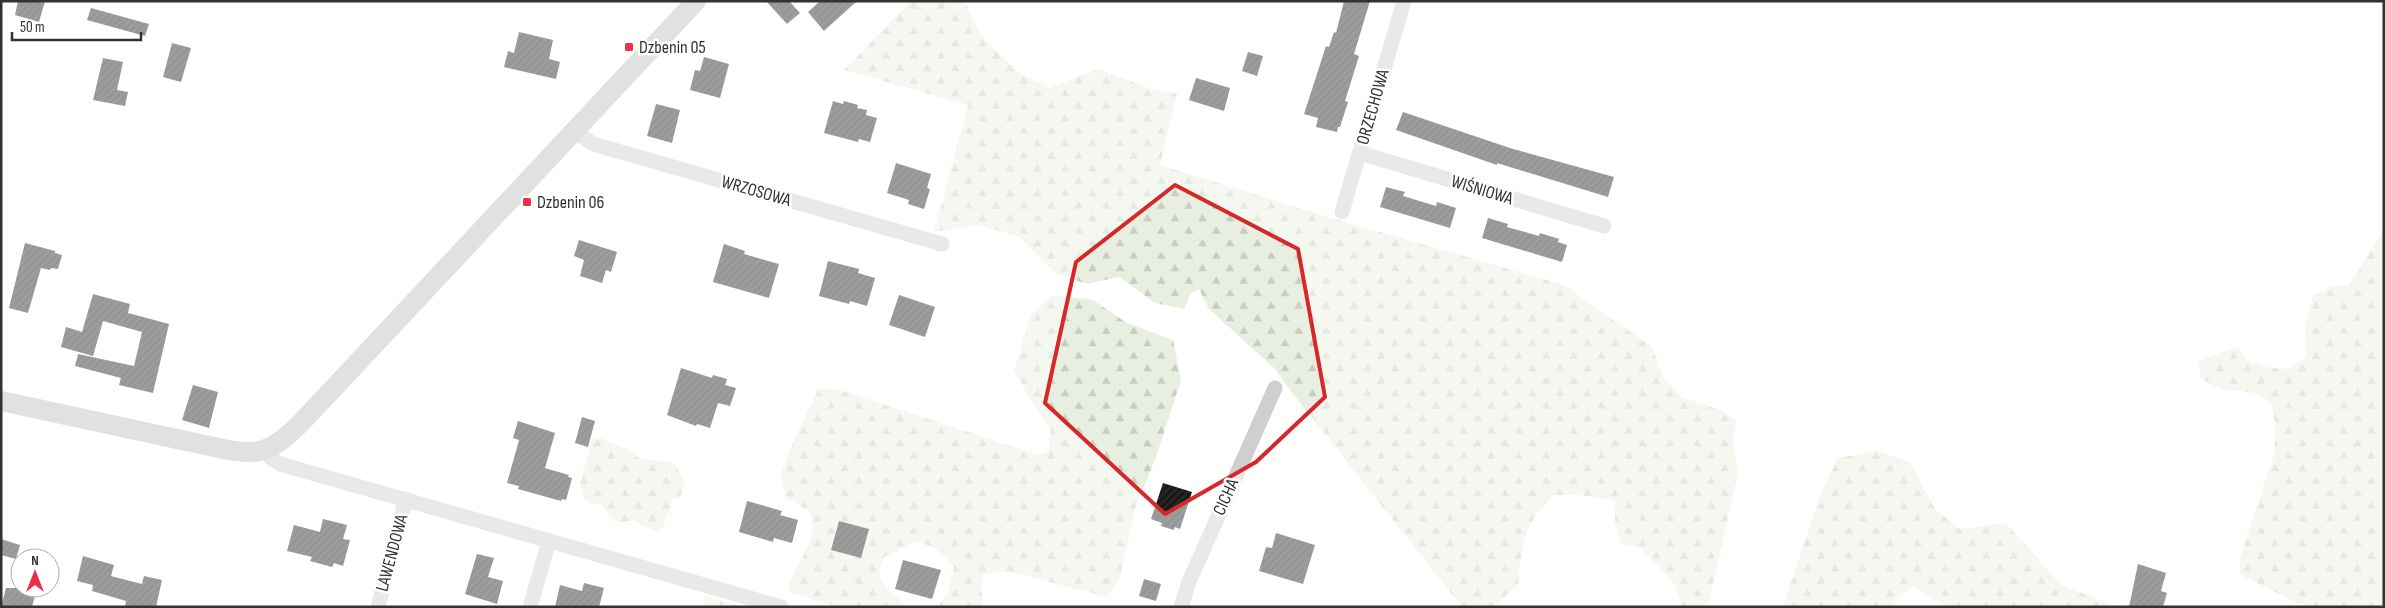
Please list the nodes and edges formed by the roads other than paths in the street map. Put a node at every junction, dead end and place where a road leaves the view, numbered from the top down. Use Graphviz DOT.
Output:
graph roads {
  1 [pos="696,1"];
  2 [pos="1404,1"];
  3 [pos="574,131"];
  4 [pos="1360,154"];
  5 [pos="1342,212"];
  6 [pos="1604,226"];
  7 [pos="942,244"];
  8 [pos="1275,388"];
  9 [pos="1,401"];
  10 [pos="266,450"];
  11 [pos="406,500"];
  12 [pos="549,540"];
  13 [pos="378,607"];
  14 [pos="530,607"];
  15 [pos="781,607"];
  16 [pos="1180,607"];
  1 -- 3 [label="street"];
  2 -- 4 [label="street, ORZECHOWA"];
  3 -- 7 [label="street, WRZOSOWA"];
  3 -- 10 [label="street"];
  4 -- 5 [label="street, ORZECHOWA"];
  4 -- 6 [label="street, WIŚNIOWA"];
  8 -- 16 [label="street, CICHA"];
  9 -- 10 [label="street"];
  10 -- 11 [label="street"];
  11 -- 12 [label="street"];
  11 -- 13 [label="street, LAWENDOWA"];
  12 -- 14 [label="street"];
  12 -- 15 [label="street"];
}
